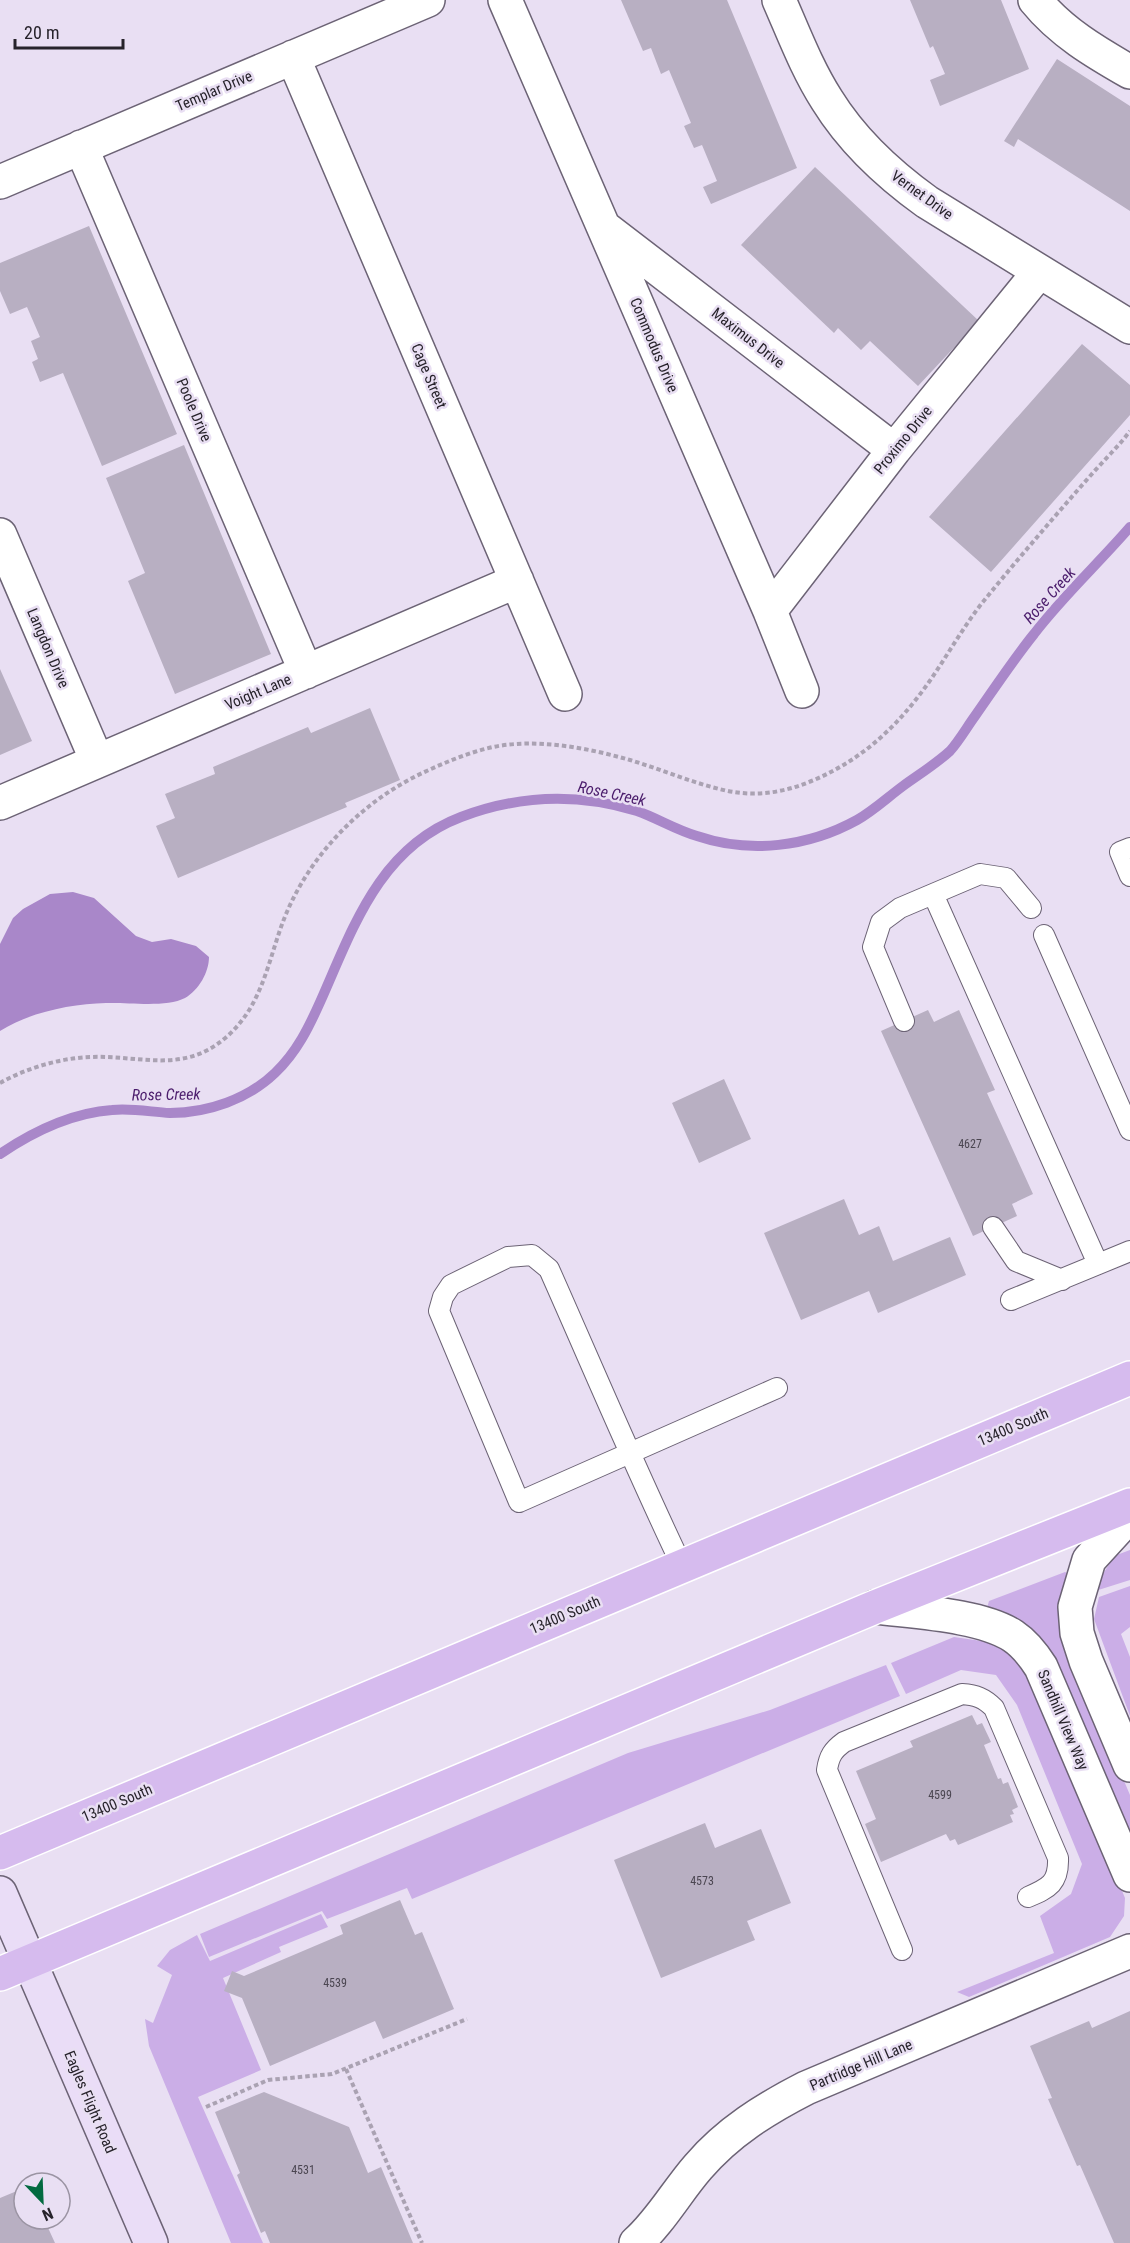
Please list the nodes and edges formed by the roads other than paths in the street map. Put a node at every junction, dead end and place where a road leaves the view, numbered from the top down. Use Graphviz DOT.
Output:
graph roads {
  1 [pos="428,0"];
  2 [pos="505,0"];
  3 [pos="779,0"];
  4 [pos="1035,0"];
  5 [pos="293,57"];
  6 [pos="1130,72"];
  7 [pos="81,147"];
  8 [pos="0,182"];
  9 [pos="603,227"];
  10 [pos="1039,272"];
  11 [pos="1130,327"];
  12 [pos="894,450"];
  13 [pos="0,535"];
  14 [pos="517,581"];
  15 [pos="770,611"];
  16 [pos="306,672"];
  17 [pos="802,691"];
  18 [pos="565,694"];
  19 [pos="97,761"];
  20 [pos="0,803"];
  21 [pos="1130,848"];
  22 [pos="1130,876"];
  23 [pos="933,894"];
  24 [pos="1031,908"];
  25 [pos="1044,935"];
  26 [pos="904,1020"];
  27 [pos="1130,1130"];
  28 [pos="993,1227"];
  29 [pos="1130,1251"];
  30 [pos="1098,1264"];
  31 [pos="1062,1280"];
  32 [pos="1011,1300"];
  33 [pos="1130,1378"];
  34 [pos="777,1388"];
  35 [pos="631,1454"];
  36 [pos="1130,1505"];
  37 [pos="1130,1515"];
  38 [pos="682,1566"];
  39 [pos="875,1606"];
  40 [pos="1130,1765"];
  41 [pos="0,1853"];
  42 [pos="1130,1875"];
  43 [pos="0,1893"];
  44 [pos="1028,1898"];
  45 [pos="902,1950"];
  46 [pos="1130,1951"];
  47 [pos="15,1968"];
  48 [pos="151,2243"];
  49 [pos="636,2243"];
  1 -- 5 [label="street, Templar Drive"];
  2 -- 9 [label="street, Commodus Drive"];
  3 -- 10 [label="street, Vernet Drive"];
  4 -- 6 [label="street"];
  5 -- 7 [label="street, Templar Drive"];
  5 -- 14 [label="street, Cage Street"];
  7 -- 8 [label="street, Templar Drive"];
  7 -- 16 [label="street, Poole Drive"];
  9 -- 12 [label="street, Maximus Drive"];
  9 -- 15 [label="street, Commodus Drive"];
  10 -- 11 [label="street, Vernet Drive"];
  10 -- 12 [label="street, Proximo Drive"];
  12 -- 15 [label="street, Proximo Drive"];
  13 -- 19 [label="street, Langdon Drive"];
  14 -- 16 [label="street, Voight Lane"];
  14 -- 18 [label="street, Cage Street"];
  15 -- 17 [label="street, Commodus Drive"];
  16 -- 19 [label="street, Voight Lane"];
  19 -- 20 [label="street, Voight Lane"];
  21 -- 22 [label="lane"];
  23 -- 24 [label="lane"];
  23 -- 26 [label="lane"];
  23 -- 30 [label="lane"];
  25 -- 27 [label="lane"];
  28 -- 31 [label="lane"];
  29 -- 30 [label="lane"];
  30 -- 31 [label="lane"];
  31 -- 32 [label="lane"];
  33 -- 38 [label="main road, 13400 South"];
  34 -- 35 [label="lane"];
  35 -- 35 [label="lane"];
  35 -- 38 [label="lane"];
  36 -- 39 [label="main road"];
  37 -- 40 [label="street"];
  38 -- 41 [label="main road, 13400 South"];
  39 -- 42 [label="street, Sandhill View Way"];
  39 -- 47 [label="main road"];
  43 -- 47 [label="main road, Eagles Flight Road"];
  44 -- 45 [label="lane"];
  46 -- 49 [label="street, Partridge Hill Lane"];
  47 -- 48 [label="main road, Eagles Flight Road"];
}
